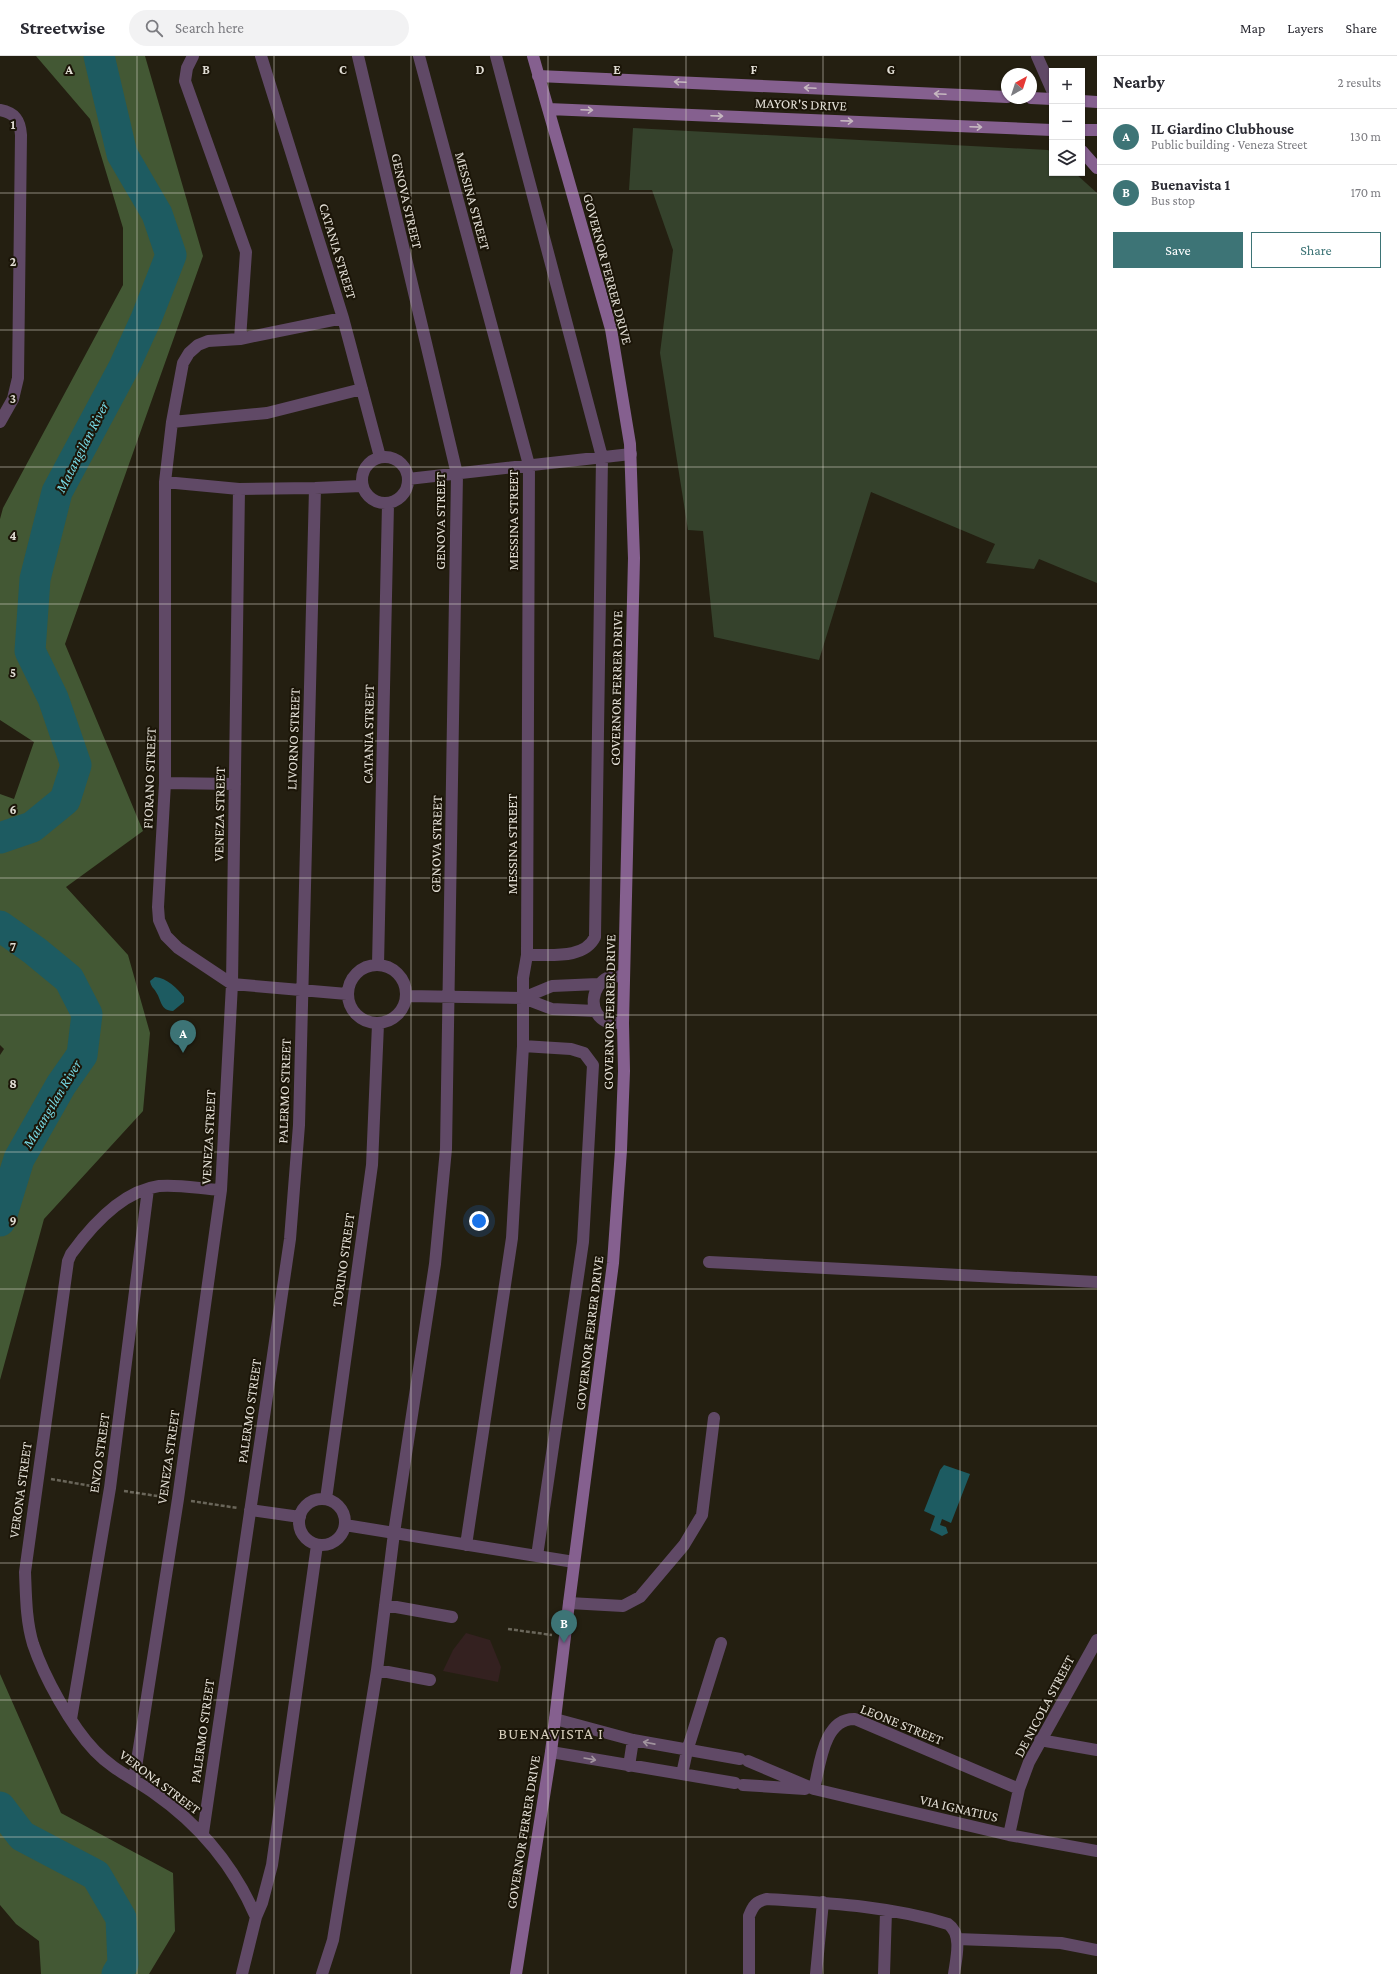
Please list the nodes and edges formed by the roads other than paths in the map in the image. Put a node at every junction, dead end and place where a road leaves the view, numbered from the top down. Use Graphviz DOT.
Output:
graph roads {
  1 [pos="193,56"];
  2 [pos="261,56"];
  3 [pos="358,56"];
  4 [pos="419,56"];
  5 [pos="496,56"];
  6 [pos="533,56"];
  7 [pos="1037,56"];
  8 [pos="538,76"];
  9 [pos="1049,83"];
  10 [pos="1001,97"];
  11 [pos="1037,98"];
  12 [pos="1049,99"];
  13 [pos="1085,101"];
  14 [pos="1097,102"];
  15 [pos="548,109"];
  16 [pos="0,110"];
  17 [pos="1049,130"];
  18 [pos="1085,130"];
  19 [pos="1097,130"];
  20 [pos="1085,154"];
  21 [pos="1097,168"];
  22 [pos="343,318"];
  23 [pos="240,339"];
  24 [pos="362,389"];
  25 [pos="0,422"];
  26 [pos="172,422"];
  27 [pos="631,454"];
  28 [pos="380,457"];
  29 [pos="602,457"];
  30 [pos="529,465"];
  31 [pos="457,474"];
  32 [pos="408,479"];
  33 [pos="165,482"];
  34 [pos="361,486"];
  35 [pos="315,488"];
  36 [pos="240,489"];
  37 [pos="388,504"];
  38 [pos="165,783"];
  39 [pos="235,784"];
  40 [pos="527,955"];
  41 [pos="378,965"];
  42 [pos="624,977"];
  43 [pos="232,984"];
  44 [pos="598,984"];
  45 [pos="302,990"];
  46 [pos="347,994"];
  47 [pos="407,996"];
  48 [pos="448,997"];
  49 [pos="523,998"];
  50 [pos="595,1011"];
  51 [pos="623,1023"];
  52 [pos="378,1024"];
  53 [pos="523,1046"];
  54 [pos="148,1189"];
  55 [pos="221,1190"];
  56 [pos="709,1262"];
  57 [pos="1097,1282"];
  58 [pos="714,1418"];
  59 [pos="326,1499"];
  60 [pos="250,1510"];
  61 [pos="300,1517"];
  62 [pos="345,1525"];
  63 [pos="394,1533"];
  64 [pos="317,1545"];
  65 [pos="466,1545"];
  66 [pos="537,1556"];
  67 [pos="574,1562"];
  68 [pos="569,1602"];
  69 [pos="385,1605"];
  70 [pos="452,1617"];
  71 [pos="1097,1640"];
  72 [pos="721,1643"];
  73 [pos="377,1670"];
  74 [pos="430,1680"];
  75 [pos="71,1719"];
  76 [pos="555,1719"];
  77 [pos="633,1740"];
  78 [pos="1040,1740"];
  79 [pos="687,1750"];
  80 [pos="1097,1750"];
  81 [pos="551,1752"];
  82 [pos="629,1766"];
  83 [pos="682,1774"];
  84 [pos="134,1780"];
  85 [pos="814,1789"];
  86 [pos="1019,1789"];
  87 [pos="202,1833"];
  88 [pos="1009,1835"];
  89 [pos="1097,1851"];
  90 [pos="823,1902"];
  91 [pos="886,1911"];
  92 [pos="256,1917"];
  93 [pos="957,1939"];
  94 [pos="1097,1950"];
  95 [pos="242,1974"];
  96 [pos="322,1974"];
  97 [pos="516,1974"];
  98 [pos="749,1974"];
  99 [pos="816,1974"];
  100 [pos="884,1974"];
  101 [pos="954,1974"];
  1 -- 23 [label="street"];
  2 -- 22 [label="street, CATANIA STREET"];
  3 -- 31 [label="street, GENOVA STREET"];
  4 -- 30 [label="street, MESSINA STREET"];
  5 -- 29 [label="street"];
  6 -- 8 [label="main road, GOVERNOR FERRER DRIVE"];
  7 -- 9 [label="street"];
  10 -- 8 [label="main road, MAYOR'S DRIVE, one-way"];
  8 -- 15 [label="main road, GOVERNOR FERRER DRIVE"];
  11 -- 12 [label="main road"];
  13 -- 14 [label="main road"];
  15 -- 17 [label="main road, MAYOR'S DRIVE, one-way"];
  15 -- 27 [label="main road, GOVERNOR FERRER DRIVE"];
  16 -- 25 [label="street"];
  18 -- 19 [label="main road"];
  20 -- 21 [label="main road"];
  22 -- 23 [label="street, FIORANO STREET"];
  22 -- 24 [label="street, CATANIA STREET"];
  23 -- 26 [label="street, FIORANO STREET"];
  24 -- 26 [label="street"];
  24 -- 28 [label="street, CATANIA STREET"];
  26 -- 33 [label="street, FIORANO STREET"];
  27 -- 29 [label="street"];
  27 -- 42 [label="main road, GOVERNOR FERRER DRIVE"];
  28 -- 32 [label="street"];
  28 -- 34 [label="street"];
  29 -- 30 [label="street"];
  29 -- 40 [label="street"];
  30 -- 31 [label="street"];
  30 -- 40 [label="street, MESSINA STREET"];
  31 -- 32 [label="street"];
  31 -- 48 [label="street, GENOVA STREET"];
  32 -- 37 [label="street"];
  33 -- 36 [label="street"];
  33 -- 38 [label="street, FIORANO STREET"];
  34 -- 35 [label="street"];
  34 -- 37 [label="street"];
  35 -- 36 [label="street"];
  35 -- 45 [label="street, LIVORNO STREET"];
  36 -- 39 [label="street, VENEZA STREET"];
  37 -- 41 [label="street, CATANIA STREET"];
  38 -- 39 [label="street"];
  38 -- 43 [label="street, FIORANO STREET"];
  39 -- 43 [label="street, VENEZA STREET"];
  40 -- 49 [label="street, MESSINA STREET"];
  41 -- 46 [label="street"];
  41 -- 47 [label="street"];
  42 -- 44 [label="street"];
  42 -- 51 [label="main road, GOVERNOR FERRER DRIVE"];
  43 -- 45 [label="street, FIORANO STREET"];
  43 -- 55 [label="street, VENEZA STREET"];
  44 -- 49 [label="street"];
  44 -- 50 [label="street"];
  45 -- 46 [label="street, FIORANO STREET"];
  45 -- 60 [label="street, PALERMO STREET"];
  46 -- 52 [label="street"];
  47 -- 48 [label="street"];
  47 -- 52 [label="street"];
  48 -- 49 [label="street"];
  48 -- 63 [label="street, GENOVA STREET"];
  49 -- 50 [label="street"];
  49 -- 53 [label="street, MESSINA STREET"];
  50 -- 51 [label="street"];
  51 -- 67 [label="main road, GOVERNOR FERRER DRIVE"];
  52 -- 59 [label="street, TORINO STREET"];
  53 -- 65 [label="street, MESSINA STREET"];
  53 -- 66 [label="street"];
  54 -- 55 [label="street, VERONA STREET"];
  54 -- 75 [label="street, ENZO STREET"];
  54 -- 75 [label="street, VERONA STREET"];
  55 -- 84 [label="street, VENEZA STREET"];
  56 -- 57 [label="street"];
  58 -- 68 [label="street"];
  59 -- 61 [label="street"];
  59 -- 62 [label="street"];
  60 -- 61 [label="street"];
  60 -- 87 [label="street, PALERMO STREET"];
  61 -- 64 [label="street"];
  62 -- 63 [label="street"];
  62 -- 64 [label="street"];
  63 -- 65 [label="street"];
  63 -- 69 [label="street, GENOVA STREET"];
  64 -- 92 [label="street"];
  65 -- 66 [label="street"];
  66 -- 67 [label="street"];
  67 -- 68 [label="main road, GOVERNOR FERRER DRIVE"];
  68 -- 76 [label="main road, GOVERNOR FERRER DRIVE"];
  69 -- 70 [label="street"];
  69 -- 73 [label="street, GENOVA STREET"];
  71 -- 78 [label="street, DE NICOLA STREET"];
  72 -- 79 [label="street"];
  73 -- 74 [label="street"];
  73 -- 96 [label="street, GENOVA STREET"];
  75 -- 84 [label="street, VERONA STREET"];
  76 -- 77 [label="street, VIA IGNATIUS"];
  76 -- 81 [label="main road, GOVERNOR FERRER DRIVE"];
  79 -- 77 [label="street, VIA IGNATIUS, one-way"];
  77 -- 82 [label="street"];
  78 -- 80 [label="street"];
  78 -- 86 [label="street, DE NICOLA STREET"];
  79 -- 83 [label="street"];
  79 -- 85 [label="street, VIA IGNATIUS"];
  81 -- 82 [label="street, VIA IGNATIUS, one-way"];
  81 -- 97 [label="main road, GOVERNOR FERRER DRIVE"];
  82 -- 83 [label="street, VIA IGNATIUS"];
  83 -- 85 [label="street, VIA IGNATIUS"];
  84 -- 87 [label="street, VERONA STREET"];
  85 -- 86 [label="street, LEONE STREET"];
  85 -- 88 [label="street, VIA IGNATIUS"];
  86 -- 88 [label="street, DE NICOLA STREET"];
  87 -- 92 [label="street, VERONA STREET"];
  88 -- 89 [label="street, VIA IGNATIUS"];
  90 -- 91 [label="street"];
  90 -- 98 [label="street"];
  90 -- 99 [label="street"];
  91 -- 93 [label="street"];
  91 -- 100 [label="street"];
  92 -- 95 [label="street"];
  93 -- 94 [label="street"];
  93 -- 101 [label="street"];
}
